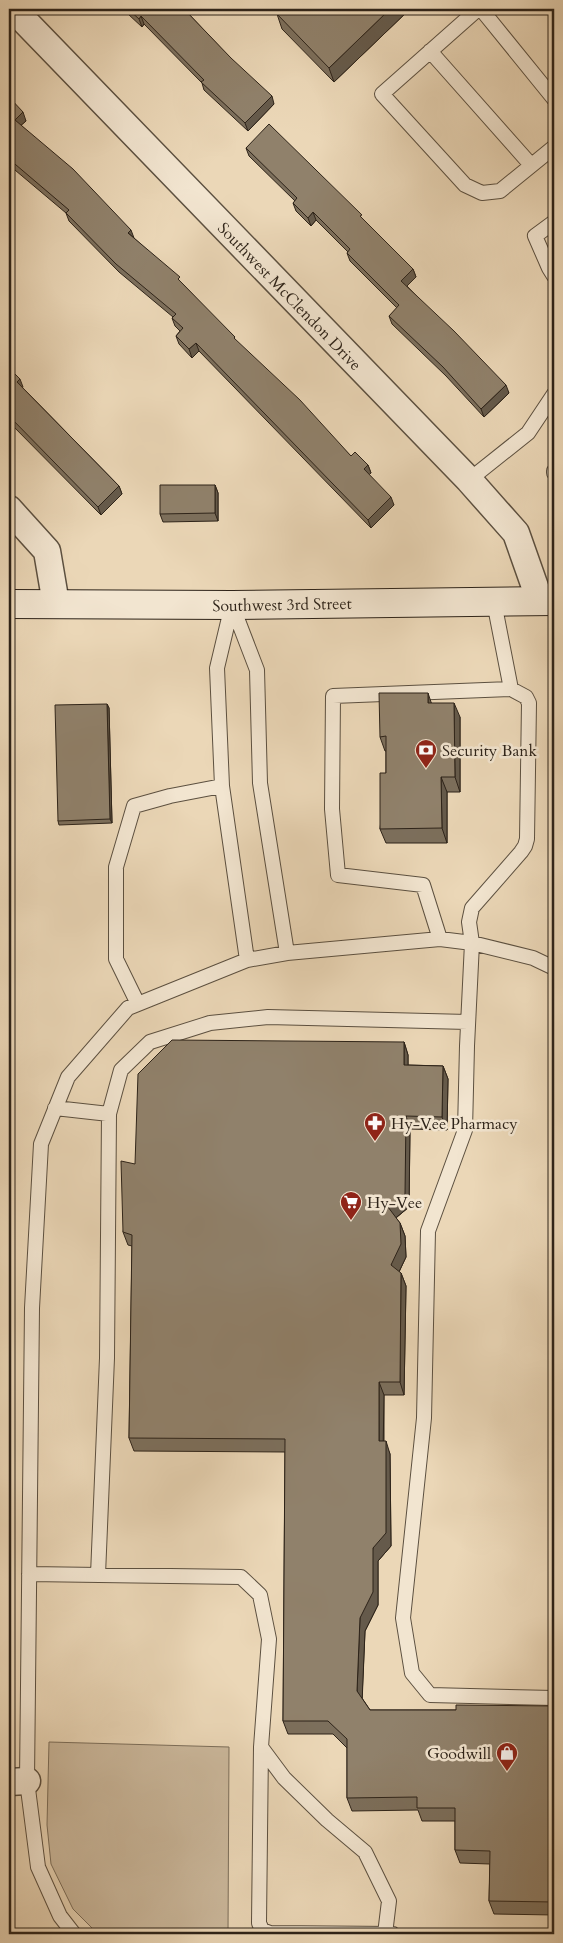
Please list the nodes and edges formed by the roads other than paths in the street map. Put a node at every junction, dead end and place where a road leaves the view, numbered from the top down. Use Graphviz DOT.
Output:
graph roads {
  1 [pos="13,9"];
  2 [pos="480,9"];
  3 [pos="430,51"];
  4 [pos="554,99"];
  5 [pos="554,147"];
  6 [pos="531,166"];
  7 [pos="554,222"];
  8 [pos="554,276"];
  9 [pos="554,394"];
  10 [pos="469,480"];
  11 [pos="9,509"];
  12 [pos="547,601"];
  13 [pos="494,602"];
  14 [pos="9,604"];
  15 [pos="56,604"];
  16 [pos="232,605"];
  17 [pos="511,689"];
  18 [pos="222,786"];
  19 [pos="440,939"];
  20 [pos="472,943"];
  21 [pos="287,954"];
  22 [pos="247,960"];
  23 [pos="554,968"];
  24 [pos="138,1004"];
  25 [pos="468,1022"];
  26 [pos="55,1108"];
  27 [pos="109,1114"];
  28 [pos="29,1574"];
  29 [pos="98,1575"];
  30 [pos="554,1698"];
  31 [pos="261,1747"];
  32 [pos="18,1782"];
  33 [pos="74,1934"];
  34 [pos="385,1934"];
  35 [pos="394,1934"];
  1 -- 10 [label="street, Southwest McClendon Drive"];
  2 -- 3 [label="lane"];
  2 -- 4 [label="lane"];
  3 -- 6 [label="lane"];
  3 -- 6 [label="lane"];
  5 -- 6 [label="lane"];
  7 -- 8 [label="lane"];
  9 -- 10 [label="lane"];
  10 -- 12 [label="street, Southwest McClendon Drive"];
  11 -- 15 [label="street"];
  12 -- 13 [label="main road, Southwest 3rd Street"];
  13 -- 16 [label="main road, Southwest 3rd Street"];
  13 -- 17 [label="lane"];
  14 -- 15 [label="main road, Southwest 3rd Street"];
  15 -- 16 [label="main road, Southwest 3rd Street"];
  16 -- 18 [label="lane"];
  16 -- 21 [label="lane"];
  17 -- 19 [label="lane"];
  17 -- 20 [label="lane"];
  18 -- 22 [label="lane"];
  18 -- 24 [label="lane"];
  19 -- 20 [label="lane"];
  19 -- 21 [label="lane"];
  20 -- 23 [label="lane"];
  20 -- 25 [label="lane"];
  21 -- 22 [label="lane"];
  22 -- 24 [label="lane"];
  24 -- 26 [label="lane"];
  25 -- 27 [label="lane"];
  25 -- 30 [label="lane"];
  26 -- 27 [label="lane"];
  26 -- 28 [label="lane"];
  27 -- 29 [label="lane"];
  28 -- 29 [label="lane"];
  28 -- 32 [label="lane"];
  29 -- 31 [label="lane"];
  31 -- 34 [label="lane"];
  31 -- 34 [label="lane"];
  32 -- 33 [label="lane"];
  34 -- 35 [label="lane"];
}
